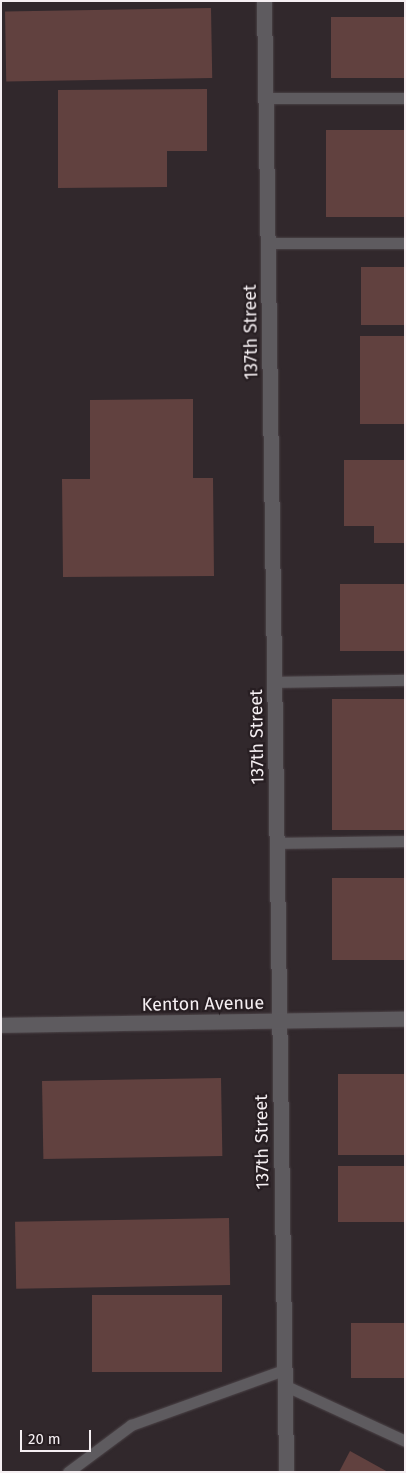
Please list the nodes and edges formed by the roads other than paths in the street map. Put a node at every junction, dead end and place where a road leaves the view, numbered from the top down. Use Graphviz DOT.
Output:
graph roads {
  1 [pos="264,1"];
  2 [pos="266,98"];
  3 [pos="405,98"];
  4 [pos="268,242"];
  5 [pos="405,243"];
  6 [pos="405,680"];
  7 [pos="274,682"];
  8 [pos="405,841"];
  9 [pos="277,843"];
  10 [pos="405,1020"];
  11 [pos="279,1022"];
  12 [pos="1,1025"];
  13 [pos="284,1377"];
  14 [pos="405,1441"];
  15 [pos="68,1472"];
  16 [pos="286,1472"];
  1 -- 2 [label="street, 137th Street"];
  2 -- 3 [label="lane"];
  2 -- 4 [label="street, 137th Street"];
  4 -- 5 [label="lane"];
  4 -- 7 [label="street, 137th Street"];
  6 -- 7 [label="lane"];
  7 -- 9 [label="street, 137th Street"];
  8 -- 9 [label="lane"];
  9 -- 11 [label="street, 137th Street"];
  10 -- 11 [label="street, Kenton Avenue"];
  11 -- 12 [label="street, Kenton Avenue"];
  11 -- 13 [label="street, 137th Street"];
  13 -- 14 [label="lane"];
  13 -- 15 [label="lane"];
  13 -- 16 [label="street, 137th Street"];
}
